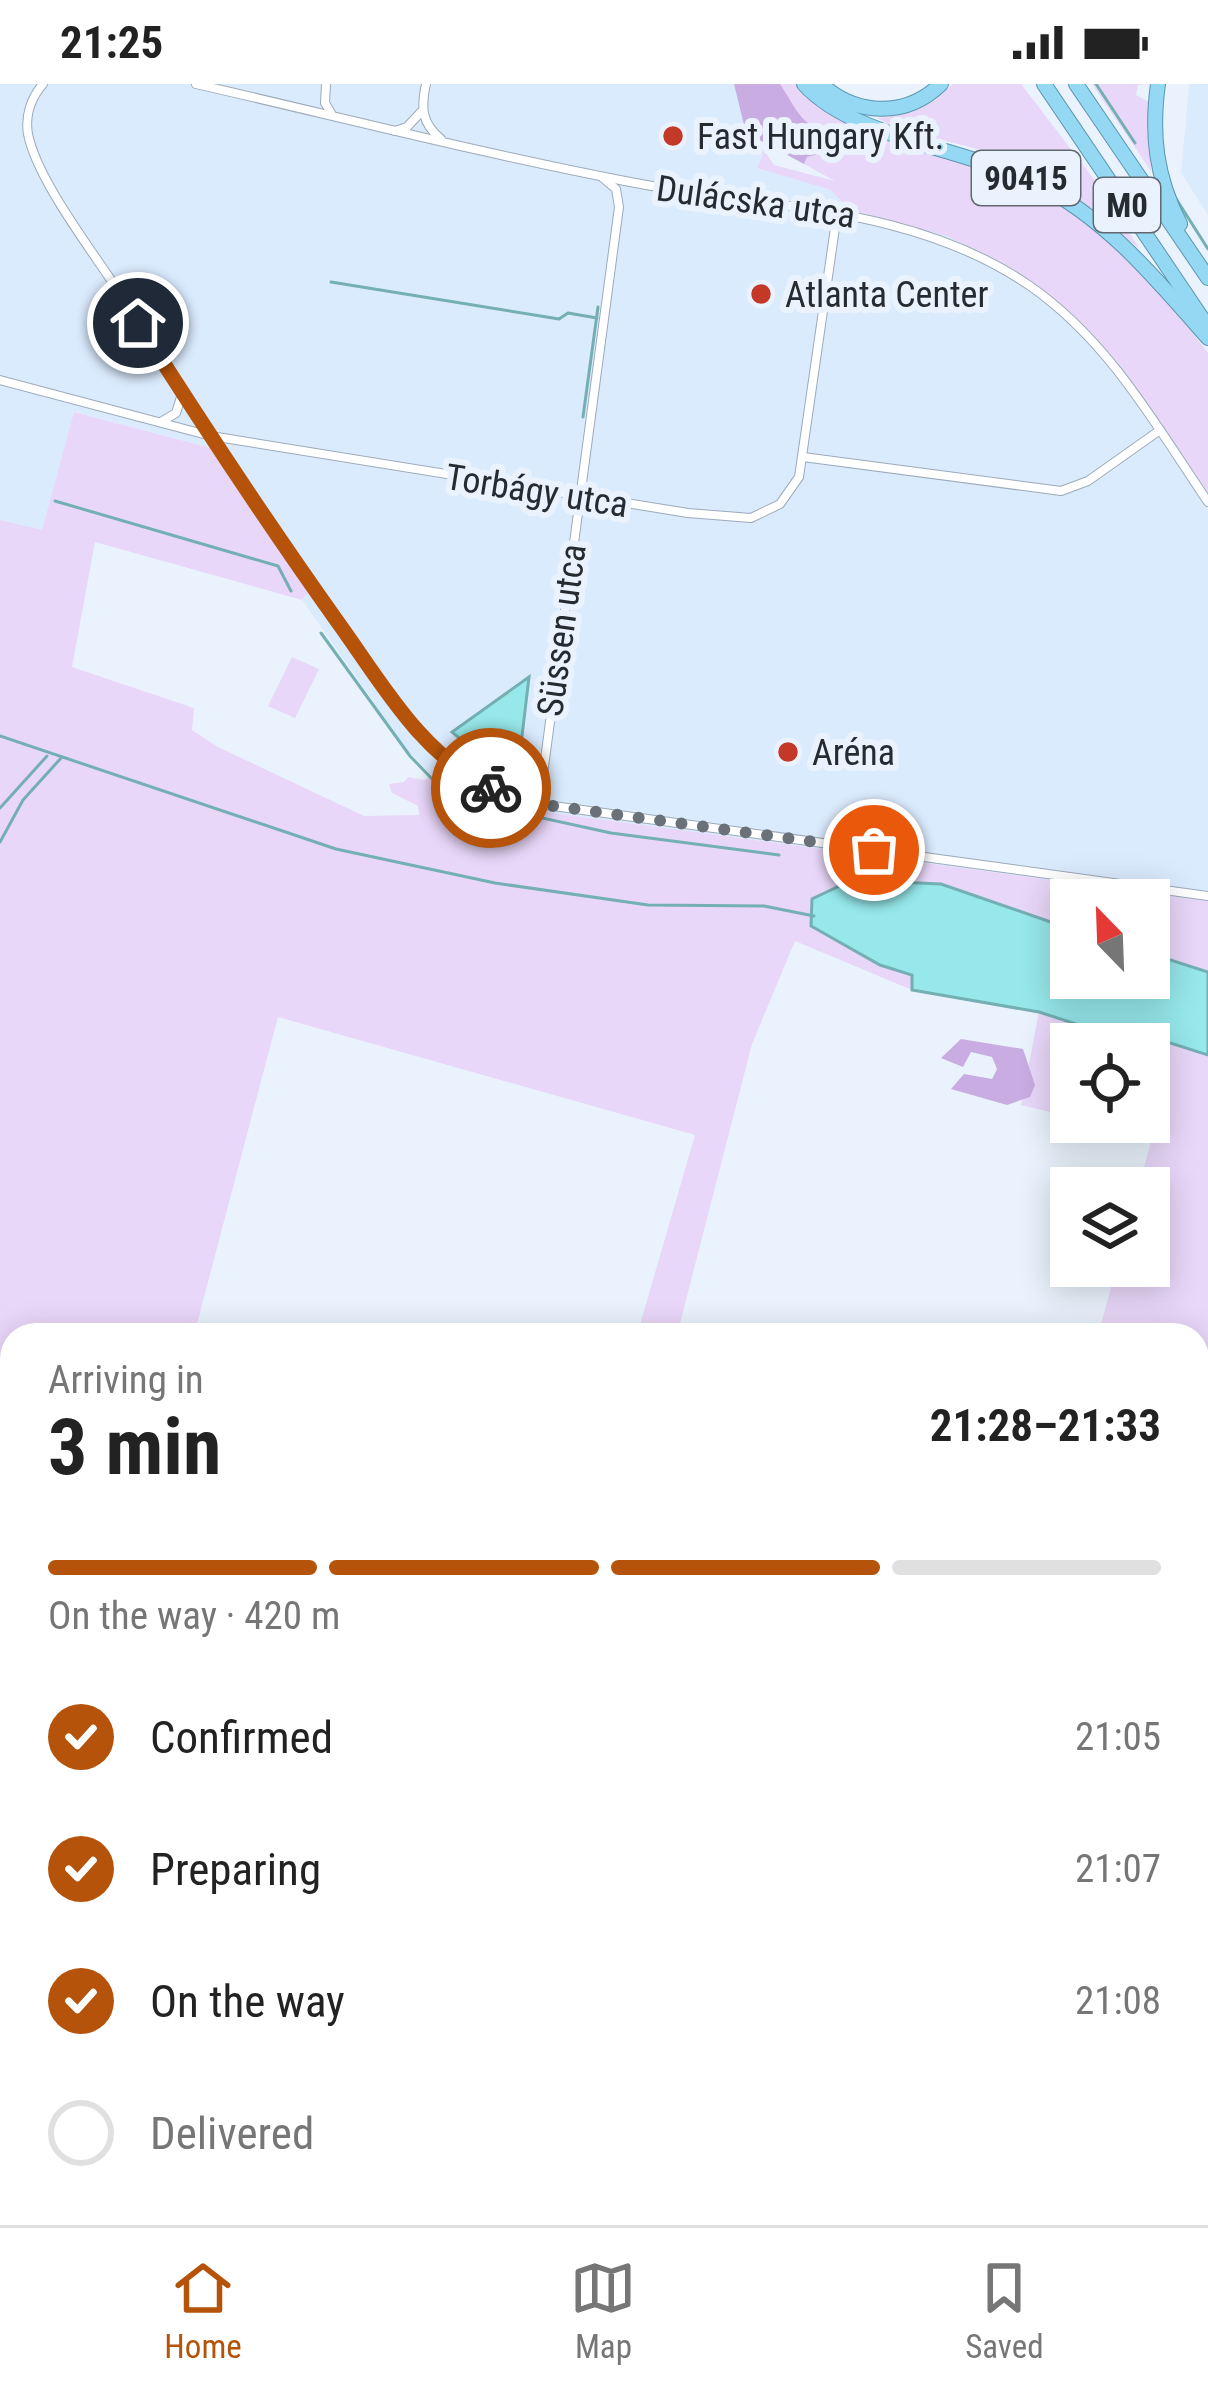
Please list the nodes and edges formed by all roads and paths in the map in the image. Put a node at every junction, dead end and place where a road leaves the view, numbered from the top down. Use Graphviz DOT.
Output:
graph roads {
  1 [pos="43,84"];
  2 [pos="196,84"];
  3 [pos="326,84"];
  4 [pos="426,84"];
  5 [pos="804,84"];
  6 [pos="821,84"];
  7 [pos="941,84"];
  8 [pos="1045,84"];
  9 [pos="1076,84"];
  10 [pos="1158,84"];
  11 [pos="324,95"];
  12 [pos="302,108"];
  13 [pos="422,110"];
  14 [pos="332,115"];
  15 [pos="395,131"];
  16 [pos="447,144"];
  17 [pos="602,177"];
  18 [pos="837,213"];
  19 [pos="1208,276"];
  20 [pos="1208,327"];
  21 [pos="1208,338"];
  22 [pos="0,380"];
  23 [pos="182,392"];
  24 [pos="158,423"];
  25 [pos="1160,430"];
  26 [pos="211,436"];
  27 [pos="803,457"];
  28 [pos="579,498"];
  29 [pos="1208,502"];
  30 [pos="539,804"];
  31 [pos="1208,896"];
  1 -- 23 [label="street"];
  2 -- 12 [label="street, Dulácska utca"];
  3 -- 11 [label="street"];
  4 -- 13 [label="street"];
  5 -- 21 [label="highway, 90415"];
  6 -- 7 [label="highway"];
  8 -- 20 [label="highway, M0"];
  9 -- 19 [label="highway, M0"];
  10 -- 19 [label="highway"];
  11 -- 12 [label="street"];
  11 -- 14 [label="street"];
  12 -- 14 [label="street, Dulácska utca"];
  13 -- 15 [label="street"];
  13 -- 16 [label="street"];
  14 -- 15 [label="street, Dulácska utca"];
  15 -- 16 [label="street, Dulácska utca"];
  16 -- 17 [label="street, Dulácska utca"];
  17 -- 18 [label="street, Dulácska utca"];
  17 -- 28 [label="street, Süssen utca"];
  18 -- 25 [label="street, Dulácska utca"];
  18 -- 27 [label="street, Torbágy utca"];
  22 -- 24 [label="street, Torbágy utca"];
  23 -- 24 [label="street"];
  23 -- 26 [label="street"];
  24 -- 26 [label="street, Torbágy utca"];
  25 -- 27 [label="street"];
  25 -- 29 [label="street, Dulácska utca"];
  26 -- 28 [label="street, Torbágy utca"];
  26 -- 30 [label="street"];
  27 -- 28 [label="street, Torbágy utca"];
  28 -- 30 [label="street, Süssen utca"];
  30 -- 31 [label="street"];
}
